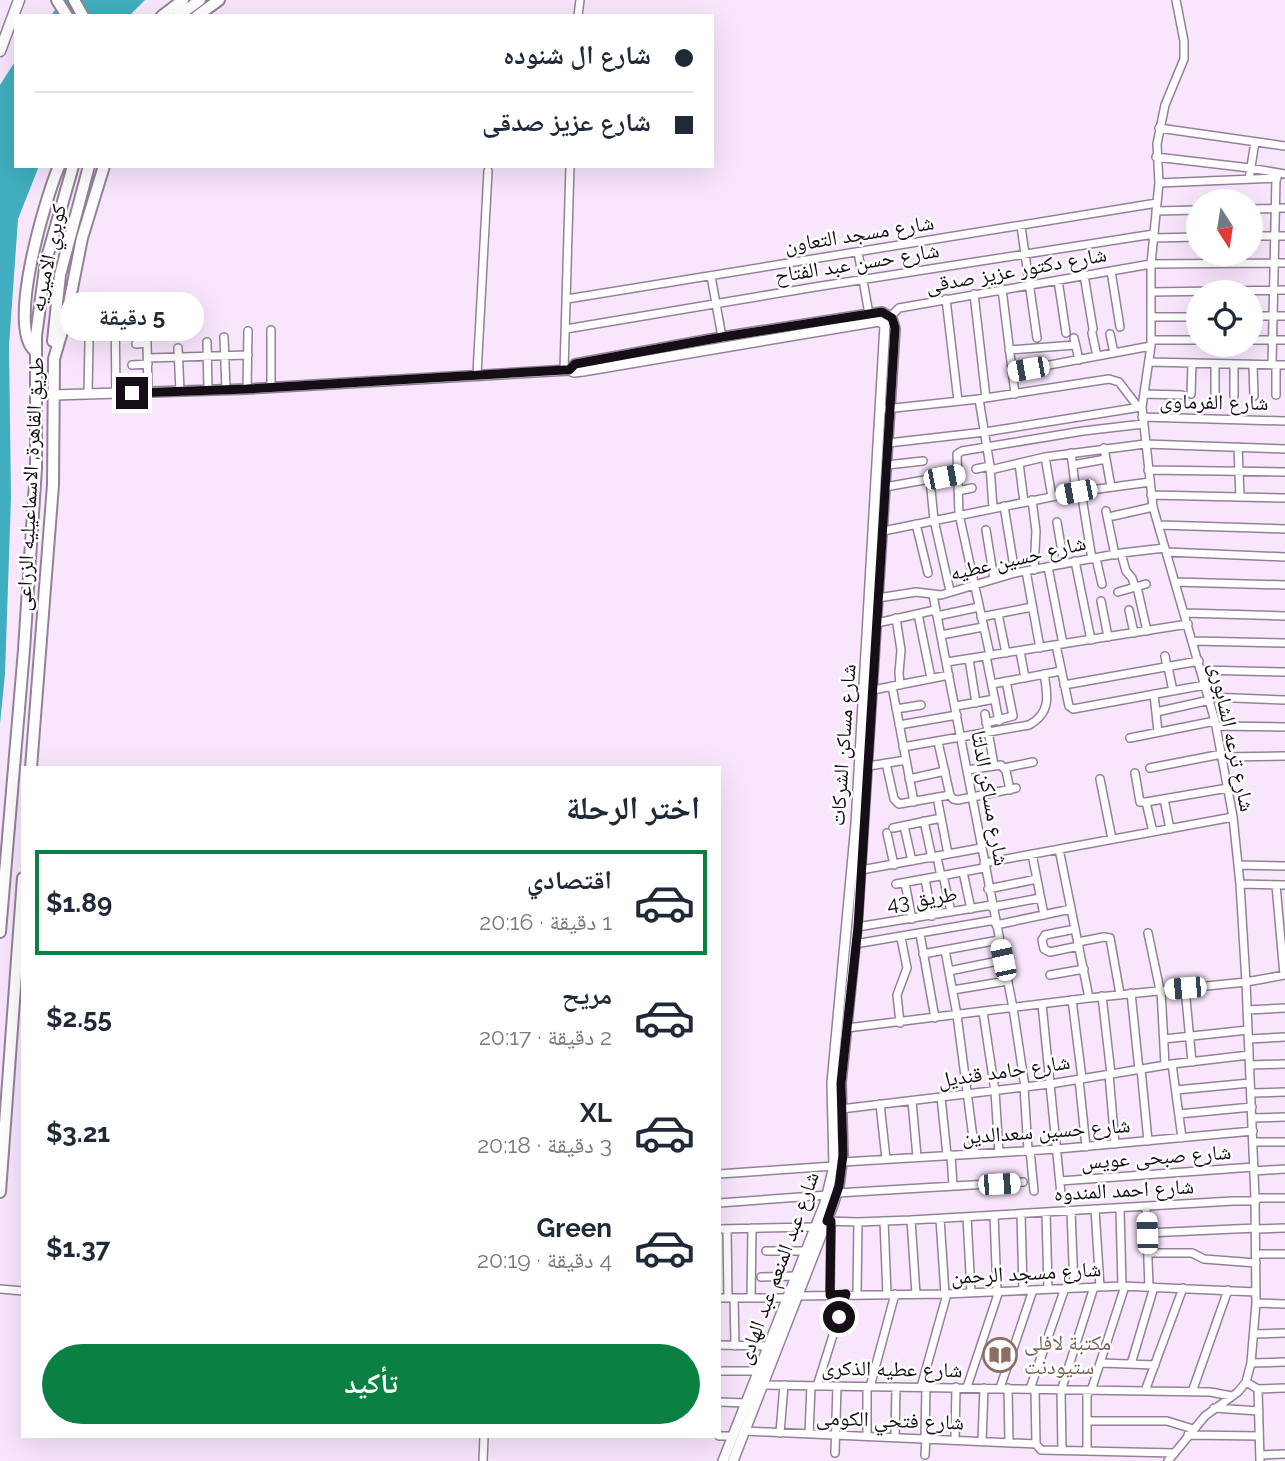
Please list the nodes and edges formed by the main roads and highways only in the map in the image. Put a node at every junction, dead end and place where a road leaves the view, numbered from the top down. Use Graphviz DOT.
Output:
graph roads {
  1 [pos="19,0"];
  2 [pos="183,0"];
  3 [pos="200,0"];
  4 [pos="219,0"];
  5 [pos="165,14"];
  6 [pos="181,14"];
  7 [pos="200,14"];
  8 [pos="0,51"];
  9 [pos="58,168"];
  10 [pos="72,168"];
  11 [pos="88,168"];
  12 [pos="103,168"];
  13 [pos="35,351"];
  14 [pos="54,359"];
  15 [pos="35,481"];
  16 [pos="53,485"];
  17 [pos="34,504"];
  18 [pos="51,505"];
  19 [pos="32,766"];
  20 [pos="21,905"];
  21 [pos="0,932"];
  22 [pos="0,1192"];
  1 -- 8 [label="main road"];
  2 -- 5 [label="main road"];
  3 -- 6 [label="main road"];
  4 -- 7 [label="main road"];
  9 -- 13 [label="main road, طريق القاهرة, الاسماعيليه الزراعى"];
  10 -- 13 [label="main road, كوبري الاميريه"];
  11 -- 14 [label="main road, كوبري الاميريه"];
  12 -- 14 [label="main road, طريق القاهرة, الاسماعيليه الزراعى"];
  13 -- 15 [label="main road, طريق القاهرة, الاسماعيليه الزراعى"];
  14 -- 16 [label="main road, طريق القاهرة, الاسماعيليه الزراعى"];
  15 -- 16 [label="main road"];
  15 -- 17 [label="main road, طريق القاهرة, الاسماعيليه الزراعى"];
  16 -- 18 [label="main road, طريق القاهرة, الاسماعيليه الزراعى"];
  17 -- 18 [label="main road"];
  17 -- 21 [label="main road, طريق القاهرة, الاسماعيليه الزراعى"];
  18 -- 19 [label="main road, طريق القاهرة, الاسماعيليه الزراعى"];
  20 -- 22 [label="main road"];
}
